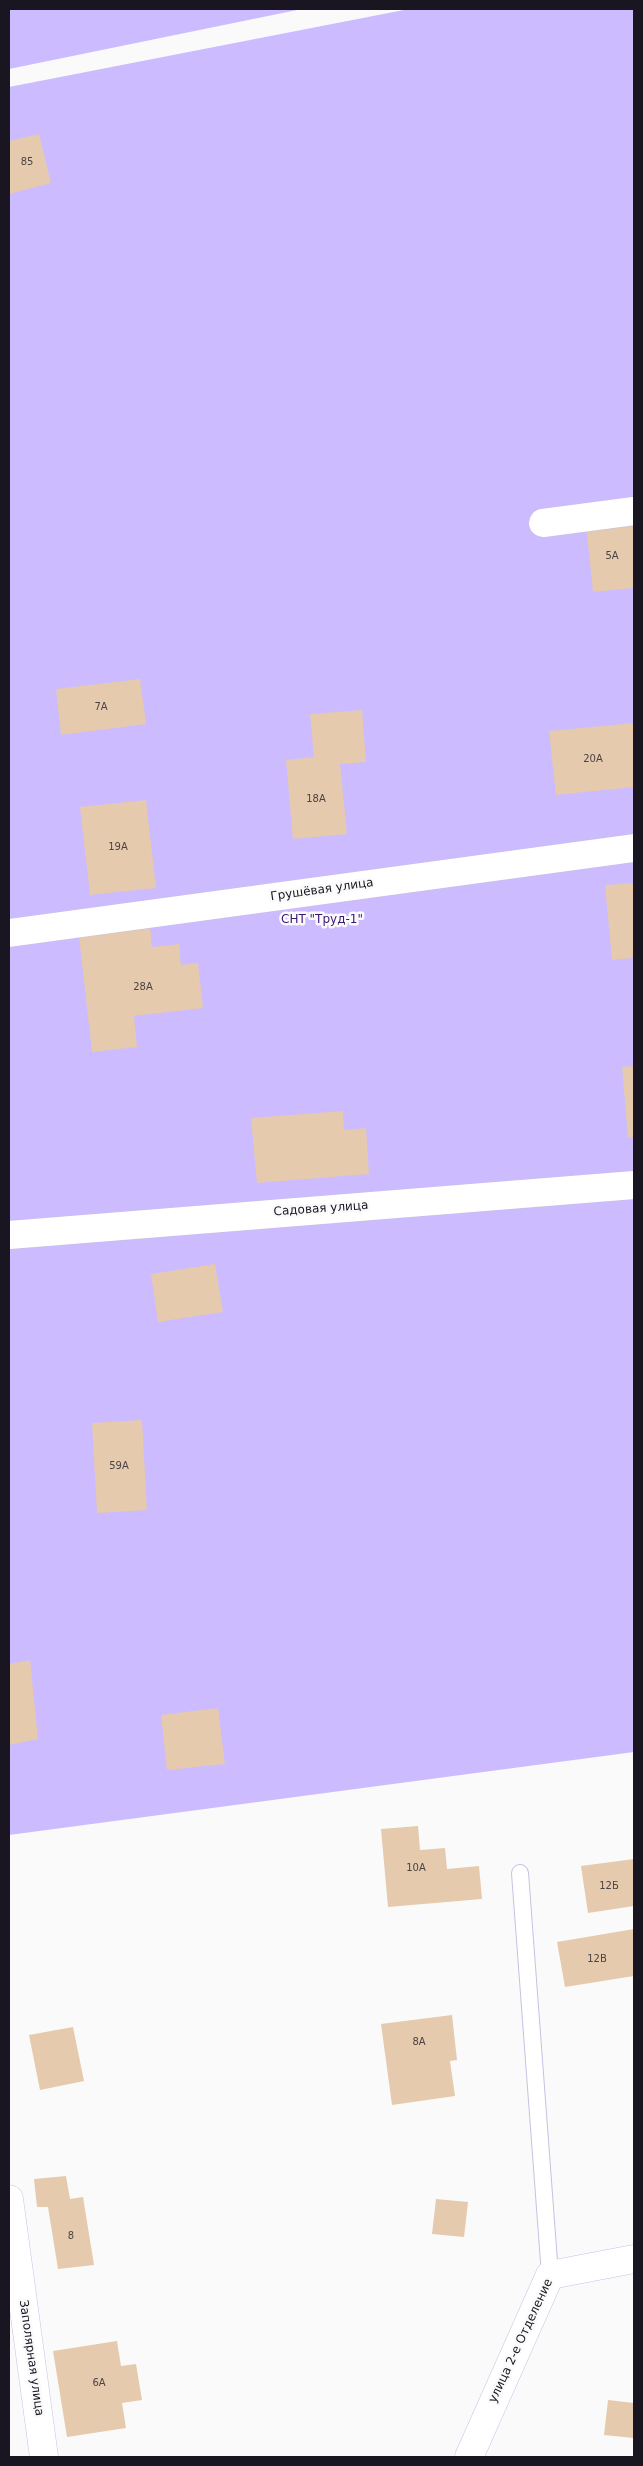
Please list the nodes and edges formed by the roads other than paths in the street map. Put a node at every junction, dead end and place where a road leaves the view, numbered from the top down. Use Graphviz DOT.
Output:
graph roads {
  1 [pos="634,511"];
  2 [pos="543,523"];
  3 [pos="634,848"];
  4 [pos="9,933"];
  5 [pos="634,1186"];
  6 [pos="9,1235"];
  7 [pos="520,1873"];
  8 [pos="9,2200"];
  9 [pos="634,2259"];
  10 [pos="550,2275"];
  11 [pos="44,2457"];
  12 [pos="469,2457"];
  1 -- 2 [label="street"];
  3 -- 4 [label="street, Грушёвая улица"];
  5 -- 6 [label="street, Садовая улица"];
  7 -- 10 [label="lane"];
  8 -- 11 [label="street, Заполярная улица"];
  9 -- 10 [label="street, улица 2-е Отделение"];
  10 -- 12 [label="street, улица 2-е Отделение"];
}
